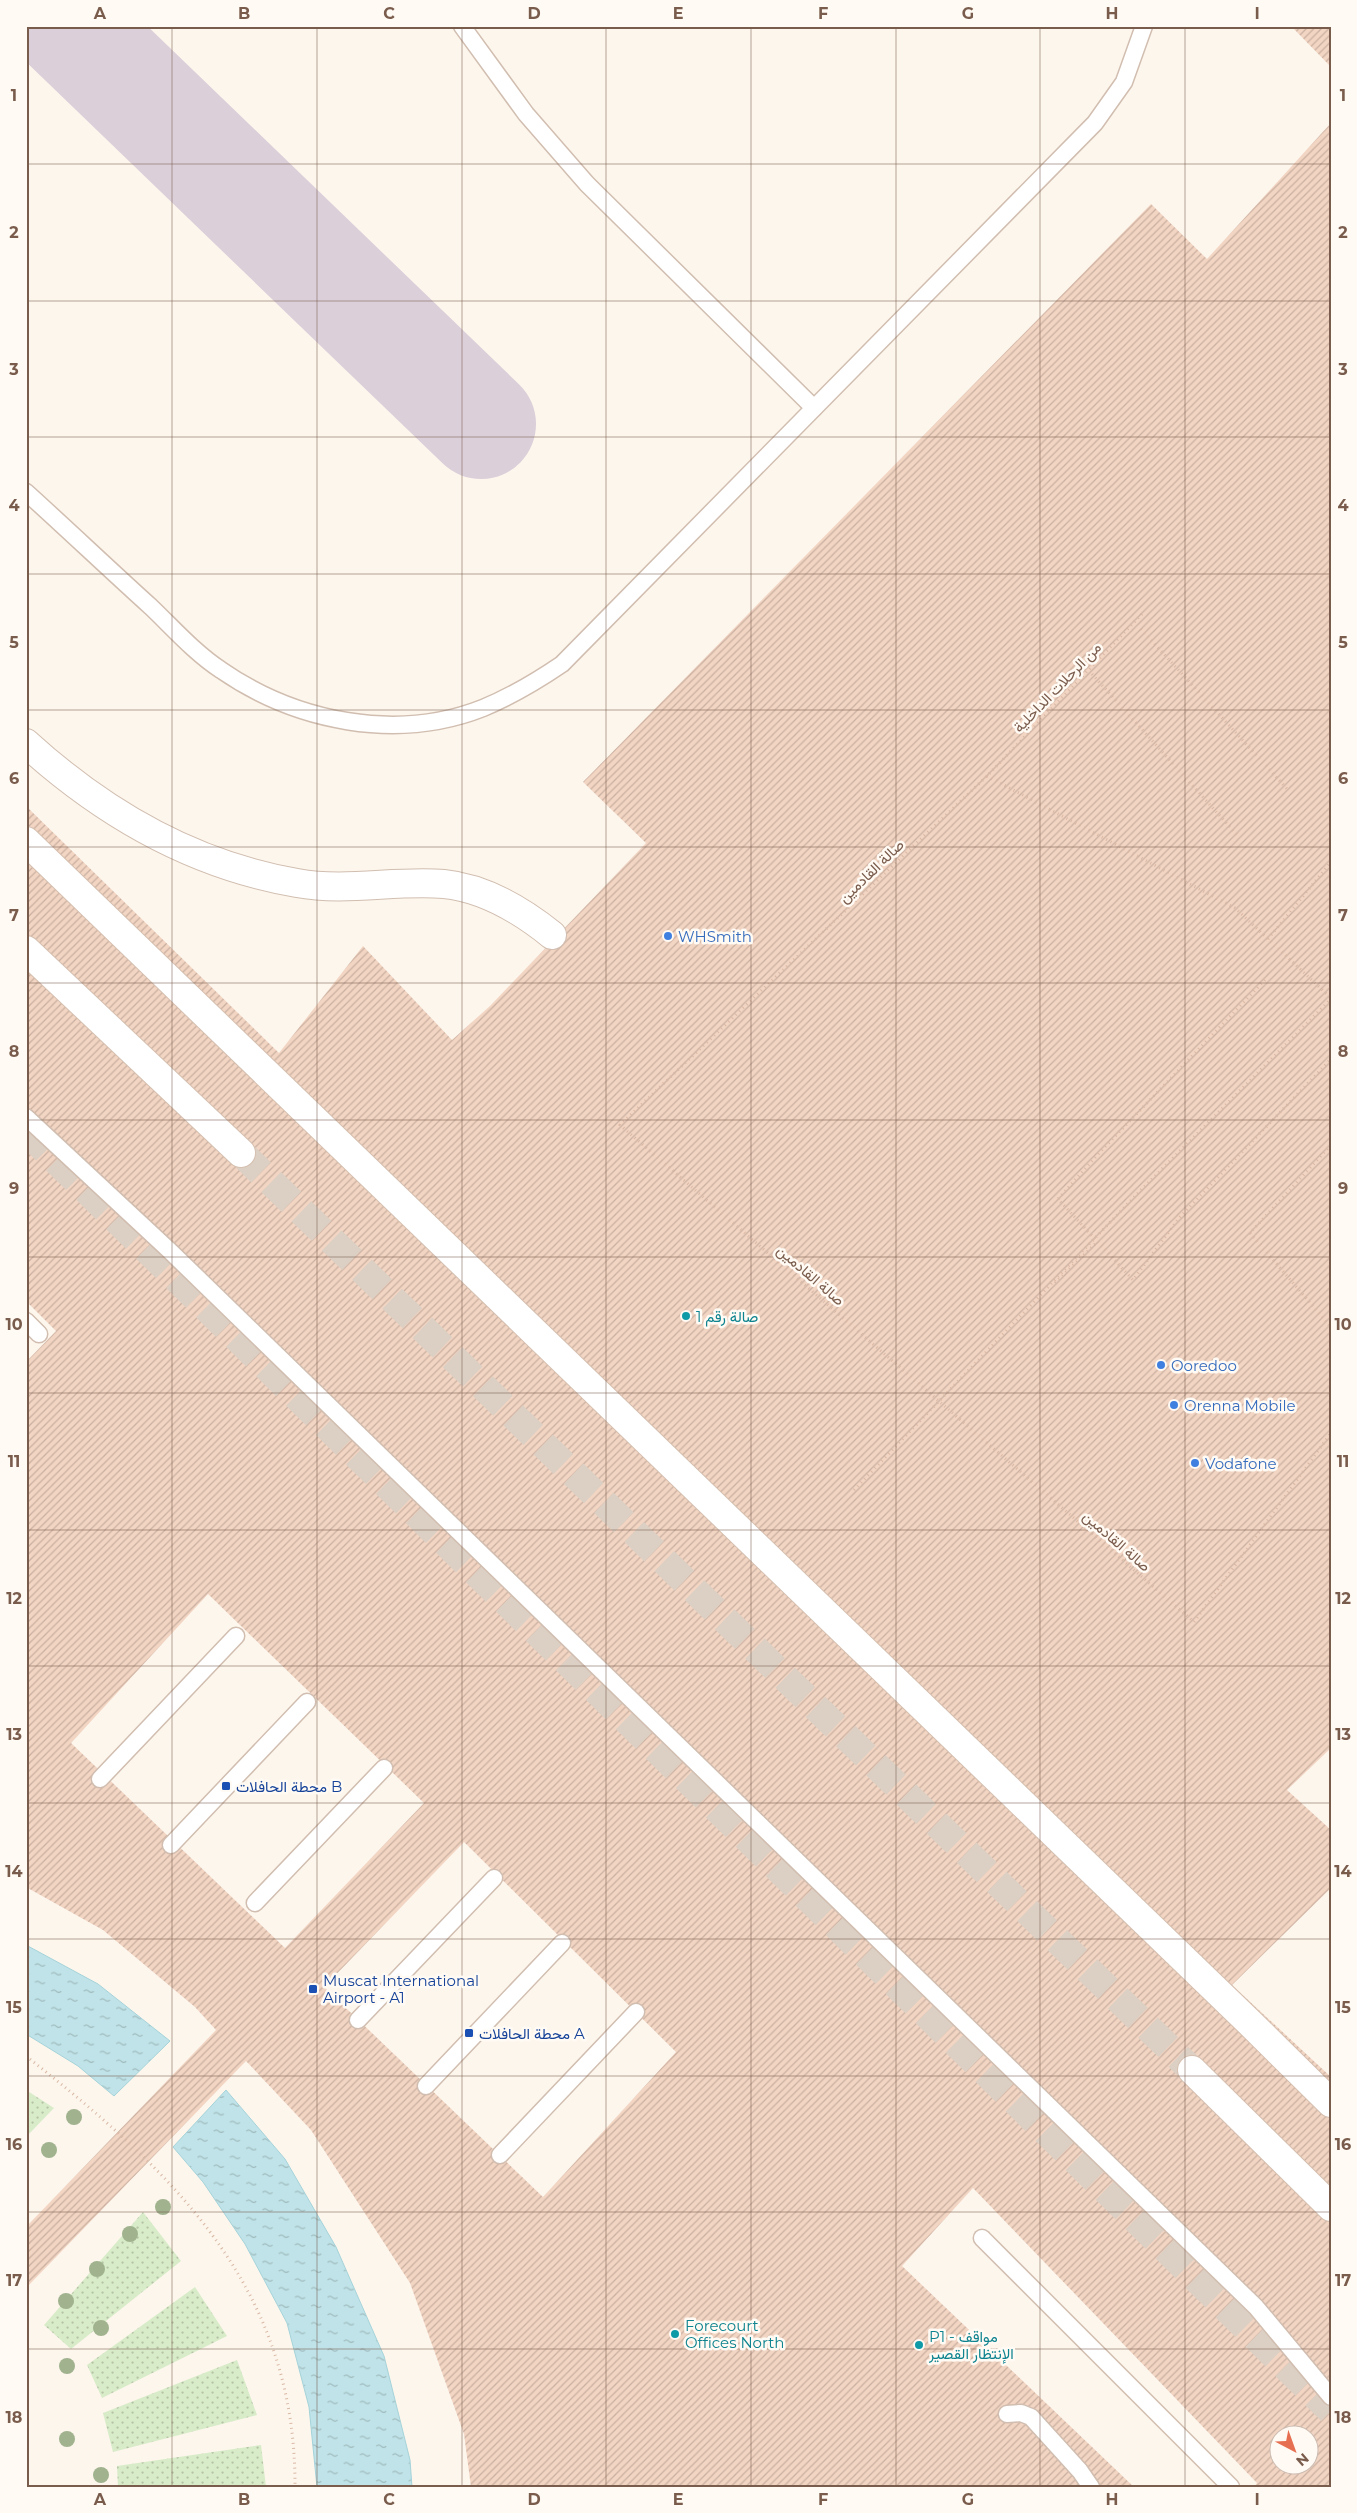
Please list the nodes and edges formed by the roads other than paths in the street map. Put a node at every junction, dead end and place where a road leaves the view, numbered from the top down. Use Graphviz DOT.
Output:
graph roads {
  1 [pos="462,26"];
  2 [pos="1144,26"];
  3 [pos="814,408"];
  4 [pos="26,492"];
  5 [pos="26,743"];
  6 [pos="26,841"];
  7 [pos="552,935"];
  8 [pos="26,950"];
  9 [pos="26,1117"];
  10 [pos="241,1153"];
  11 [pos="26,1321"];
  12 [pos="39,1334"];
  13 [pos="236,1636"];
  14 [pos="307,1702"];
  15 [pos="384,1768"];
  16 [pos="100,1779"];
  17 [pos="170,1845"];
  18 [pos="494,1878"];
  19 [pos="255,1903"];
  20 [pos="562,1943"];
  21 [pos="636,2012"];
  22 [pos="358,2020"];
  23 [pos="1192,2070"];
  24 [pos="426,2086"];
  25 [pos="1331,2104"];
  26 [pos="500,2155"];
  27 [pos="1331,2208"];
  28 [pos="982,2238"];
  29 [pos="1331,2398"];
  30 [pos="1007,2414"];
  31 [pos="1091,2487"];
  32 [pos="1231,2487"];
  1 -- 3 [label="lane"];
  2 -- 3 [label="lane"];
  3 -- 4 [label="lane"];
  5 -- 7 [label="street"];
  6 -- 25 [label="street"];
  8 -- 10 [label="street"];
  9 -- 29 [label="lane"];
  11 -- 12 [label="lane"];
  13 -- 16 [label="lane"];
  14 -- 17 [label="lane"];
  15 -- 19 [label="lane"];
  18 -- 22 [label="lane"];
  20 -- 24 [label="lane"];
  21 -- 26 [label="lane"];
  23 -- 27 [label="street"];
  28 -- 32 [label="lane"];
  30 -- 31 [label="lane"];
}
